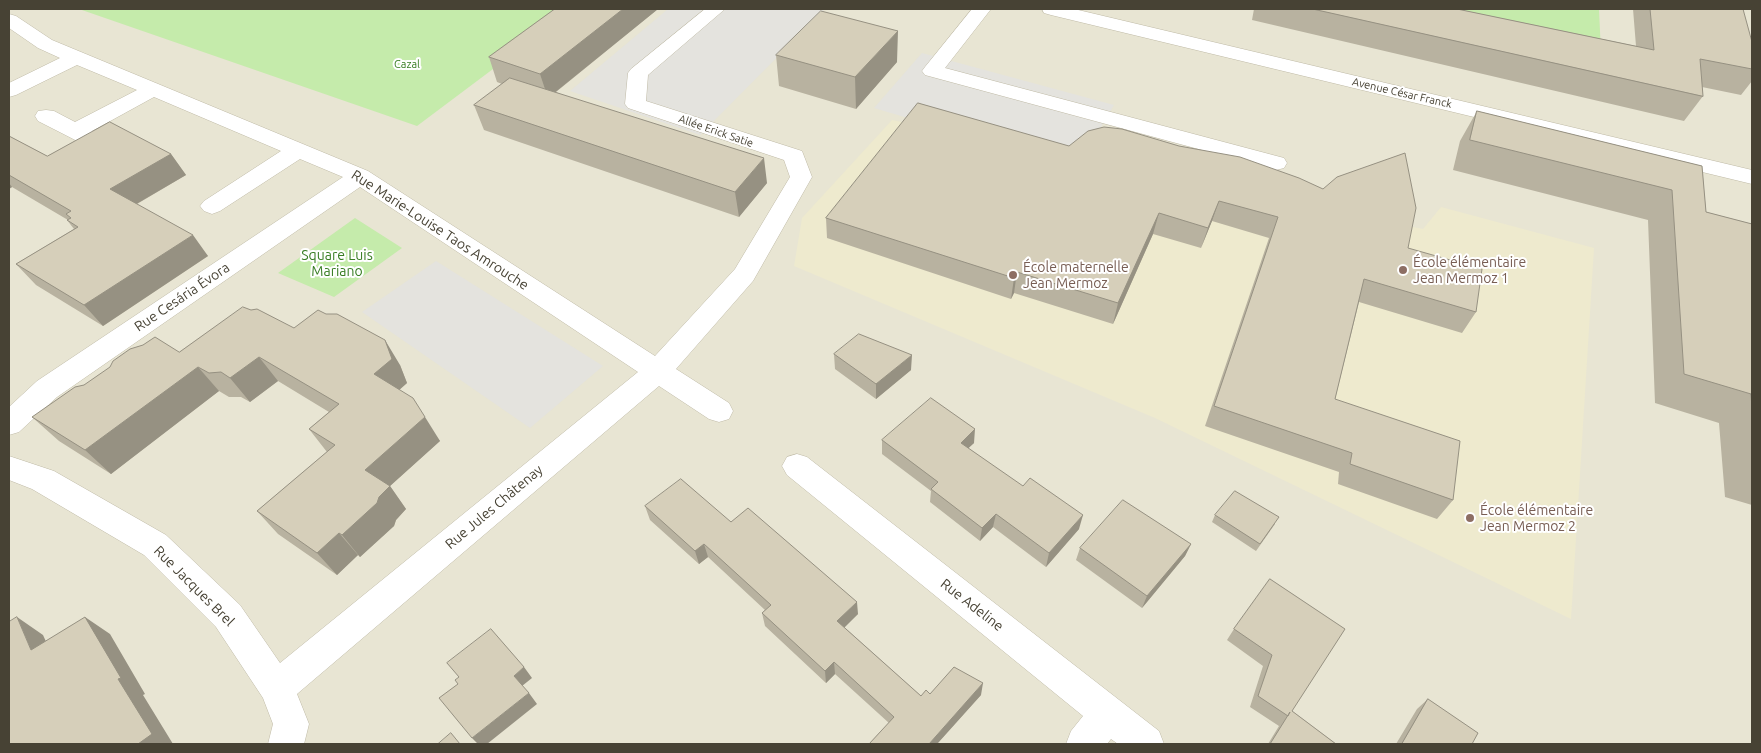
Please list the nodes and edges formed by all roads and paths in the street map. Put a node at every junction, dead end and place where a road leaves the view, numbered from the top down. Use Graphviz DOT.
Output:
graph roads {
  1 [pos="716,9"];
  2 [pos="982,9"];
  3 [pos="1051,9"];
  4 [pos="9,20"];
  5 [pos="77,58"];
  6 [pos="154,89"];
  7 [pos="9,91"];
  8 [pos="46,116"];
  9 [pos="298,150"];
  10 [pos="1276,163"];
  11 [pos="360,176"];
  12 [pos="1752,177"];
  13 [pos="212,206"];
  14 [pos="744,275"];
  15 [pos="657,372"];
  16 [pos="719,411"];
  17 [pos="9,424"];
  18 [pos="797,466"];
  19 [pos="9,468"];
  20 [pos="277,688"];
  21 [pos="1108,714"];
  22 [pos="286,744"];
  23 [pos="1084,744"];
  24 [pos="1146,744"];
  1 -- 14 [label="street, Allée Erick Satie"];
  2 -- 10 [label="street"];
  3 -- 12 [label="street, Avenue César Franck"];
  4 -- 5 [label="street, Rue Marie-Louise Taos Amrouche"];
  5 -- 6 [label="street, Rue Marie-Louise Taos Amrouche"];
  5 -- 7 [label="street"];
  6 -- 8 [label="street"];
  6 -- 9 [label="street, Rue Marie-Louise Taos Amrouche"];
  9 -- 11 [label="street, Rue Marie-Louise Taos Amrouche"];
  9 -- 13 [label="street"];
  11 -- 15 [label="street, Rue Marie-Louise Taos Amrouche"];
  11 -- 17 [label="street, Rue Cesária Évora"];
  14 -- 15 [label="street, Rue Jules Châtenay"];
  15 -- 16 [label="street, Rue Marie-Louise Taos Amrouche"];
  15 -- 20 [label="street, Rue Jules Châtenay"];
  18 -- 21 [label="street, Rue Adeline"];
  19 -- 20 [label="street, Rue Jacques Brel"];
  20 -- 22 [label="street"];
  21 -- 23 [label="street"];
  21 -- 24 [label="street, Rue Adeline"];
}
